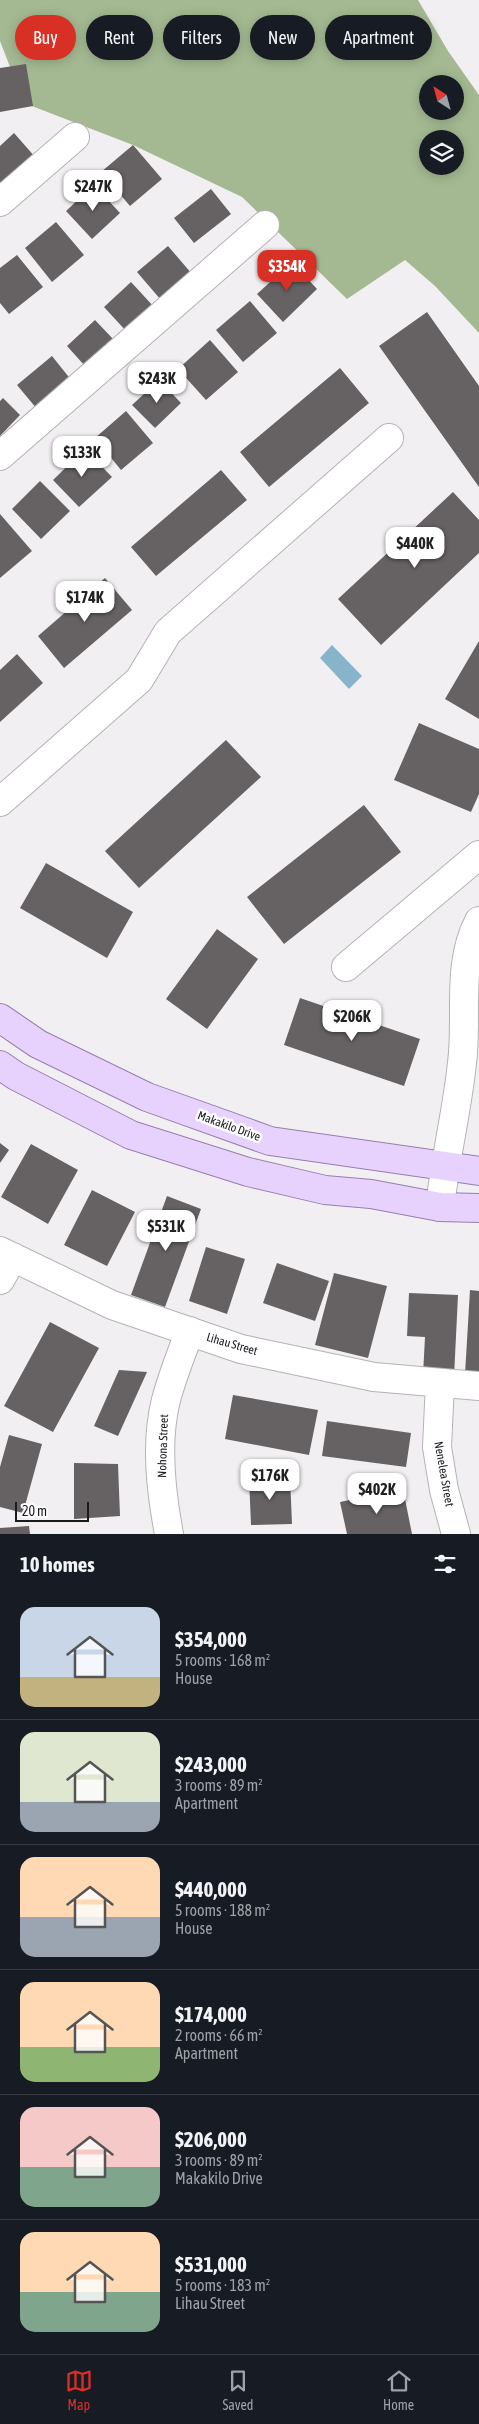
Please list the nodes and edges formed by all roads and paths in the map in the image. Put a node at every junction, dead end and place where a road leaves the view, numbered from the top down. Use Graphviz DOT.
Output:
graph roads {
  1 [pos="75,137"];
  2 [pos="0,202"];
  3 [pos="265,225"];
  4 [pos="389,438"];
  5 [pos="0,456"];
  6 [pos="0,802"];
  7 [pos="479,855"];
  8 [pos="479,921"];
  9 [pos="346,967"];
  10 [pos="0,1018"];
  11 [pos="0,1065"];
  12 [pos="444,1167"];
  13 [pos="479,1171"];
  14 [pos="440,1207"];
  15 [pos="479,1208"];
  16 [pos="4,1263"];
  17 [pos="190,1331"];
  18 [pos="440,1383"];
  19 [pos="479,1386"];
  20 [pos="169,1534"];
  21 [pos="456,1534"];
  1 -- 2 [label="street"];
  3 -- 5 [label="street"];
  4 -- 6 [label="street"];
  7 -- 9 [label="street"];
  8 -- 12 [label="street"];
  10 -- 12 [label="main road, Makakilo Drive"];
  11 -- 14 [label="main road"];
  12 -- 13 [label="main road, Makakilo Drive"];
  12 -- 14 [label="street"];
  14 -- 15 [label="main road"];
  16 -- 17 [label="street, Lihau Street"];
  17 -- 18 [label="street, Lihau Street"];
  17 -- 20 [label="street, Nohona Street"];
  18 -- 19 [label="street, Lihau Street"];
  18 -- 21 [label="street, Nenelea Street"];
}
